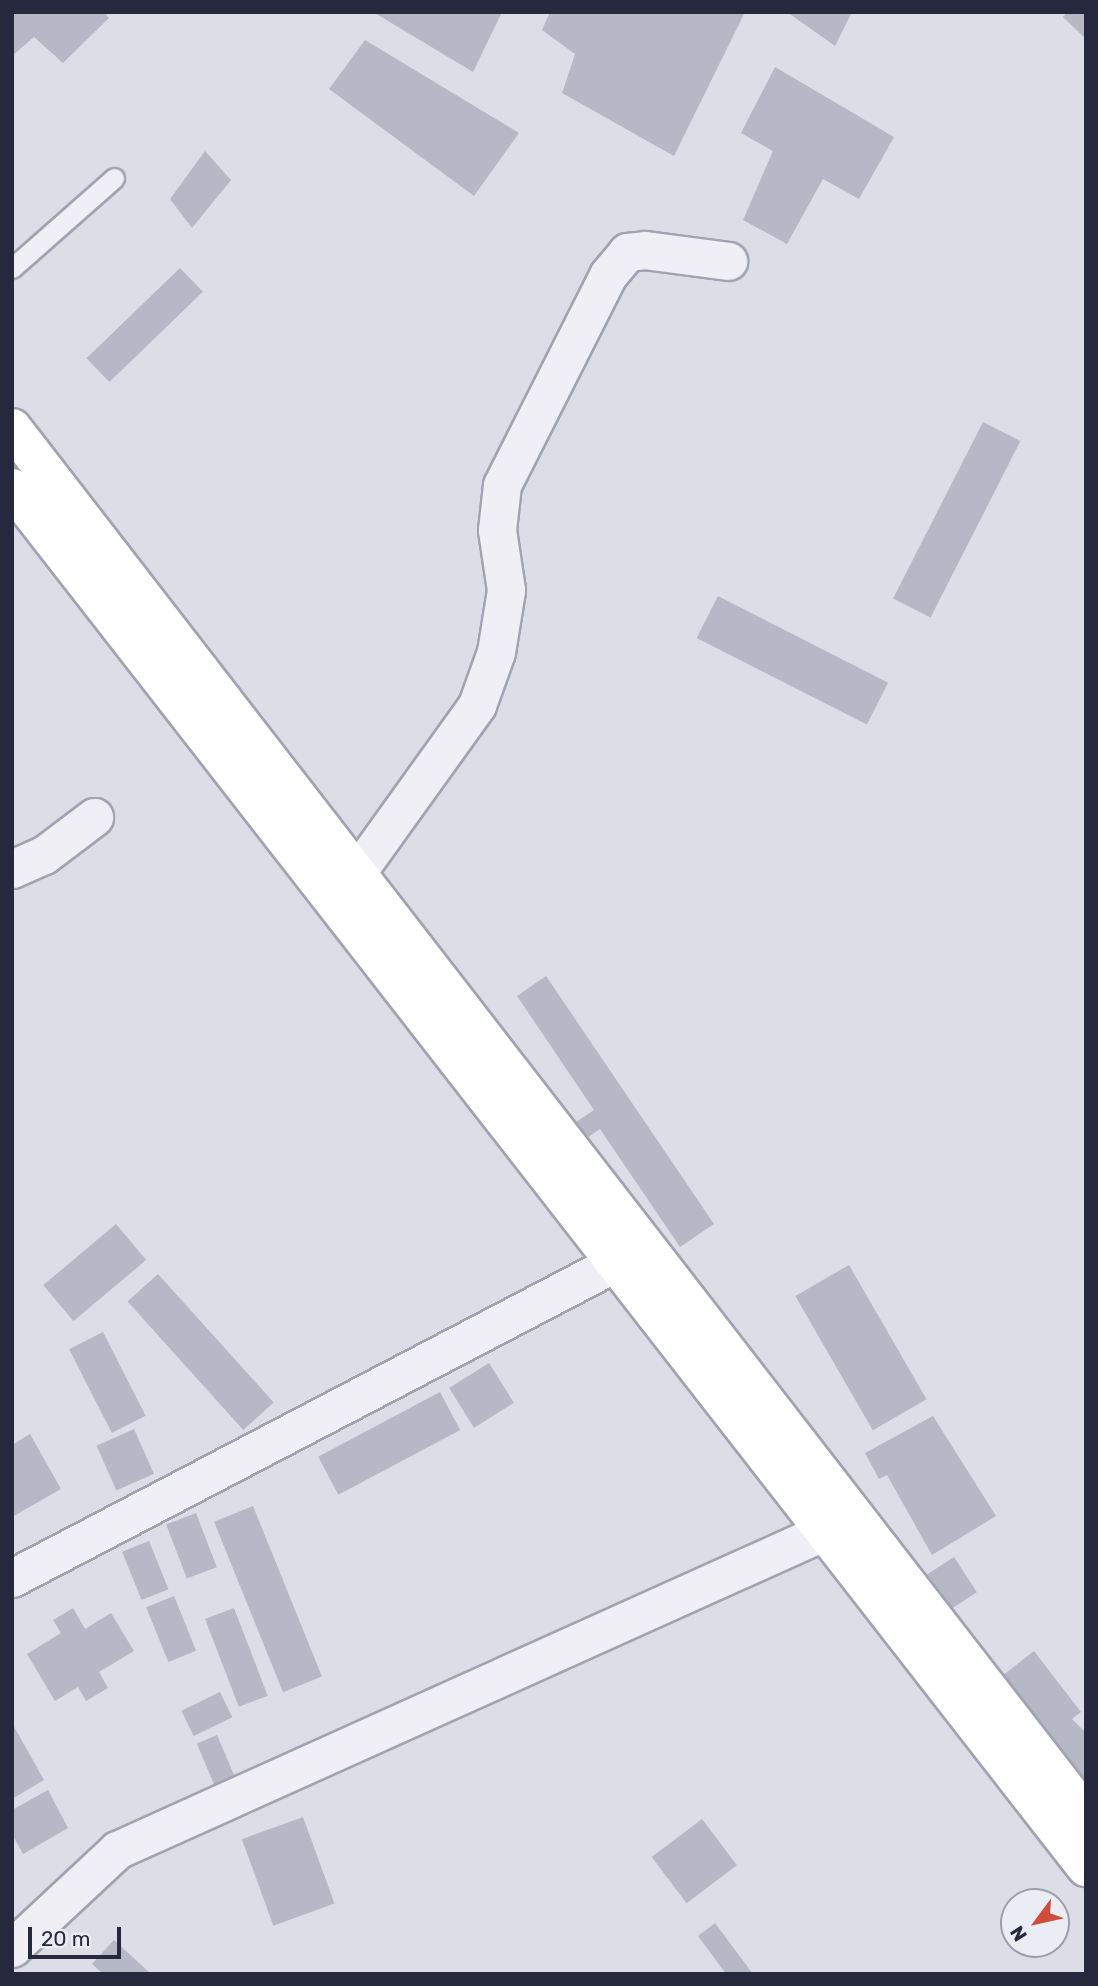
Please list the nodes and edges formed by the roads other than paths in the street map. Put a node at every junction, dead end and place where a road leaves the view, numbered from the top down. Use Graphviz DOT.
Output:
graph roads {
  1 [pos="114,178"];
  2 [pos="728,261"];
  3 [pos="12,268"];
  4 [pos="12,428"];
  5 [pos="12,488"];
  6 [pos="94,817"];
  7 [pos="12,869"];
  8 [pos="355,875"];
  9 [pos="613,1264"];
  10 [pos="823,1532"];
  11 [pos="12,1578"];
  12 [pos="1086,1815"];
  13 [pos="1086,1867"];
  14 [pos="12,1948"];
  1 -- 3 [label="lane"];
  2 -- 8 [label="street"];
  4 -- 8 [label="main road"];
  5 -- 9 [label="main road"];
  6 -- 7 [label="street"];
  8 -- 12 [label="main road"];
  9 -- 10 [label="main road"];
  9 -- 11 [label="street"];
  10 -- 13 [label="main road"];
  10 -- 14 [label="street"];
}
